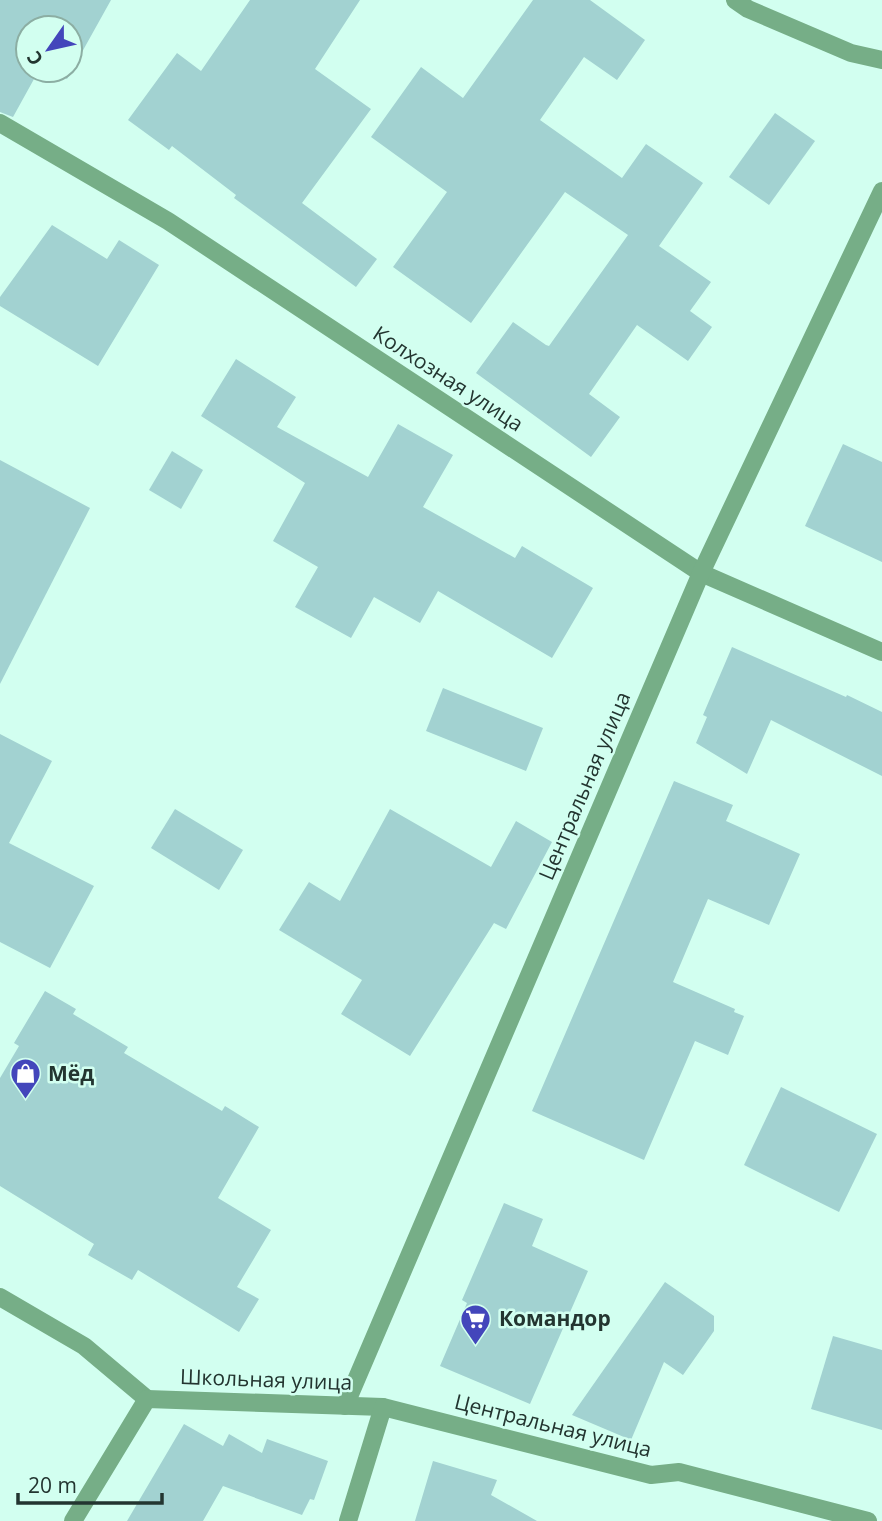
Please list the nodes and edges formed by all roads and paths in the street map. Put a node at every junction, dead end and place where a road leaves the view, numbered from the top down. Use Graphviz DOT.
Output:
graph roads {
  1 [pos="735,0"];
  2 [pos="882,60"];
  3 [pos="0,123"];
  4 [pos="882,191"];
  5 [pos="701,573"];
  6 [pos="882,652"];
  7 [pos="0,1297"];
  8 [pos="147,1399"];
  9 [pos="345,1406"];
  10 [pos="383,1407"];
  11 [pos="73,1521"];
  12 [pos="348,1521"];
  13 [pos="868,1521"];
  1 -- 2 [label="street"];
  3 -- 5 [label="street, Колхозная улица"];
  4 -- 5 [label="street, Центральная улица"];
  5 -- 6 [label="street, Колхозная улица"];
  5 -- 9 [label="street, Центральная улица"];
  7 -- 8 [label="street"];
  8 -- 9 [label="street, Школьная улица"];
  8 -- 11 [label="street"];
  9 -- 10 [label="street, Школьная улица"];
  10 -- 12 [label="street"];
  10 -- 13 [label="street, Центральная улица"];
}
